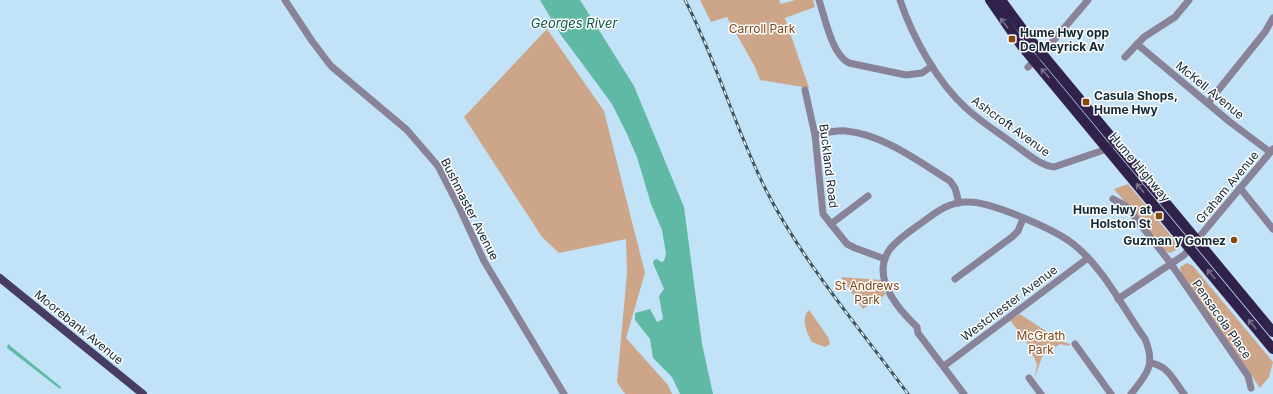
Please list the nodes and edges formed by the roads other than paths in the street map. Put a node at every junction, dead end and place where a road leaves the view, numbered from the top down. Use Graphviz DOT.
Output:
graph roads {
  1 [pos="285,0"];
  2 [pos="819,0"];
  3 [pos="900,0"];
  4 [pos="990,0"];
  5 [pos="1001,0"];
  6 [pos="1088,0"];
  7 [pos="1189,0"];
  8 [pos="1273,18"];
  9 [pos="1137,44"];
  10 [pos="1125,57"];
  11 [pos="1035,61"];
  12 [pos="932,66"];
  13 [pos="805,90"];
  14 [pos="1208,103"];
  15 [pos="815,135"];
  16 [pos="1111,145"];
  17 [pos="1271,150"];
  18 [pos="1240,188"];
  19 [pos="868,196"];
  20 [pos="1113,199"];
  21 [pos="959,203"];
  22 [pos="1023,219"];
  23 [pos="831,224"];
  24 [pos="1273,229"];
  25 [pos="1197,240"];
  26 [pos="1190,249"];
  27 [pos="1088,258"];
  28 [pos="886,259"];
  29 [pos="1171,264"];
  30 [pos="0,278"];
  31 [pos="955,279"];
  32 [pos="1118,300"];
  33 [pos="1273,332"];
  34 [pos="1075,344"];
  35 [pos="1273,349"];
  36 [pos="1150,363"];
  37 [pos="944,366"];
  38 [pos="1029,378"];
  39 [pos="1251,388"];
  40 [pos="143,394"];
  41 [pos="564,394"];
  42 [pos="964,394"];
  43 [pos="1041,394"];
  44 [pos="1111,394"];
  45 [pos="1130,394"];
  46 [pos="1184,394"];
  1 -- 41 [label="street, Bushmaster Avenue"];
  2 -- 12 [label="street"];
  3 -- 12 [label="street, Ashcroft Avenue"];
  11 -- 4 [label="highway, Hume Highway, one-way"];
  5 -- 11 [label="highway, Hume Highway"];
  6 -- 11 [label="street"];
  7 -- 9 [label="street"];
  8 -- 14 [label="street"];
  9 -- 10 [label="street"];
  9 -- 14 [label="street, McKell Avenue"];
  11 -- 16 [label="highway, Hume Highway"];
  12 -- 16 [label="street, Ashcroft Avenue"];
  13 -- 15 [label="street, Buckland Road"];
  14 -- 17 [label="street, McKell Avenue"];
  15 -- 21 [label="street"];
  15 -- 23 [label="street, Buckland Road"];
  16 -- 25 [label="highway, Hume Highway"];
  26 -- 16 [label="highway, Hume Highway, one-way"];
  17 -- 18 [label="street, Graham Avenue"];
  18 -- 24 [label="street"];
  18 -- 25 [label="street, Graham Avenue"];
  19 -- 23 [label="street"];
  20 -- 29 [label="street, Pensacola Place"];
  21 -- 22 [label="street"];
  21 -- 28 [label="street"];
  22 -- 27 [label="street"];
  22 -- 31 [label="street"];
  23 -- 28 [label="street, Buckland Road"];
  25 -- 26 [label="street, Graham Avenue"];
  25 -- 33 [label="highway, Hume Highway"];
  26 -- 29 [label="street, Graham Avenue"];
  35 -- 26 [label="highway, Hume Highway, one-way"];
  27 -- 32 [label="street"];
  27 -- 37 [label="street, Westchester Avenue"];
  28 -- 37 [label="street"];
  29 -- 32 [label="street, Graham Avenue"];
  29 -- 39 [label="street, Pensacola Place"];
  30 -- 40 [label="main road, Moorebank Avenue"];
  32 -- 36 [label="street"];
  34 -- 44 [label="street"];
  36 -- 45 [label="street"];
  36 -- 46 [label="street"];
  37 -- 42 [label="street"];
  38 -- 43 [label="street"];
}
